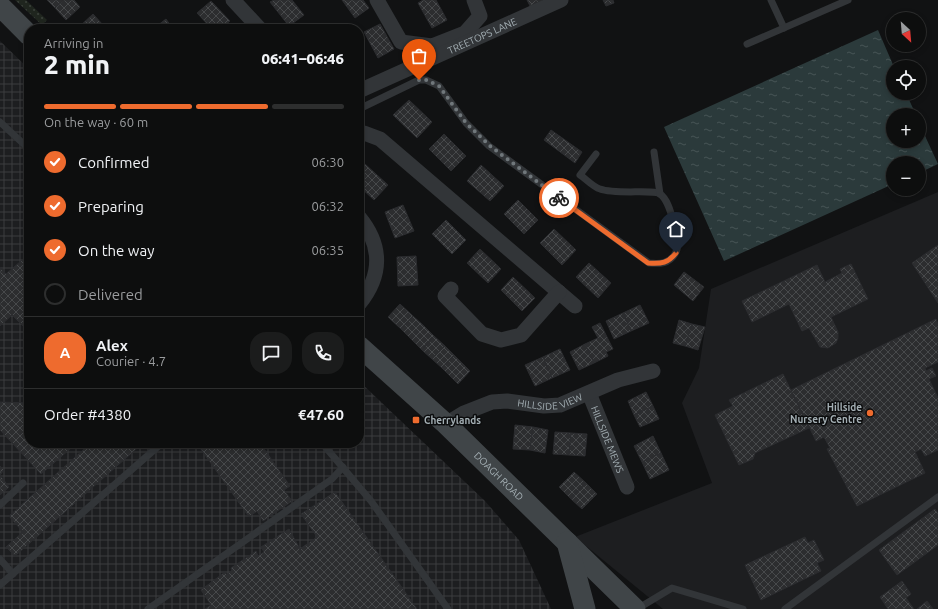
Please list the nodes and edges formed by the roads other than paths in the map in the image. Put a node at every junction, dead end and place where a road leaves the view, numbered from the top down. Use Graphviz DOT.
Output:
graph roads {
  1 [pos="233,0"];
  2 [pos="377,0"];
  3 [pos="474,0"];
  4 [pos="561,0"];
  5 [pos="771,0"];
  6 [pos="848,0"];
  7 [pos="0,6"];
  8 [pos="255,24"];
  9 [pos="784,28"];
  10 [pos="24,30"];
  11 [pos="747,44"];
  12 [pos="364,89"];
  13 [pos="364,107"];
  14 [pos="0,122"];
  15 [pos="364,133"];
  16 [pos="24,144"];
  17 [pos="654,152"];
  18 [pos="596,154"];
  19 [pos="660,194"];
  20 [pos="364,225"];
  21 [pos="451,289"];
  22 [pos="559,292"];
  23 [pos="364,298"];
  24 [pos="575,306"];
  25 [pos="364,350"];
  26 [pos="653,370"];
  27 [pos="589,393"];
  28 [pos="446,424"];
  29 [pos="156,448"];
  30 [pos="326,448"];
  31 [pos="343,467"];
  32 [pos="24,484"];
  33 [pos="627,487"];
  34 [pos="938,497"];
  35 [pos="0,505"];
  36 [pos="567,542"];
  37 [pos="0,559"];
  38 [pos="13,574"];
  39 [pos="0,585"];
  40 [pos="148,609"];
  41 [pos="448,609"];
  42 [pos="585,609"];
  43 [pos="636,609"];
  44 [pos="743,609"];
  45 [pos="784,609"];
  1 -- 8 [label="street"];
  2 -- 3 [label="street"];
  4 -- 12 [label="street, TREETOPS LANE"];
  5 -- 9 [label="lane"];
  6 -- 9 [label="lane"];
  7 -- 10 [label="main road"];
  9 -- 11 [label="lane"];
  13 -- 19 [label="lane"];
  14 -- 16 [label="lane"];
  15 -- 22 [label="street"];
  17 -- 19 [label="lane"];
  18 -- 19 [label="lane"];
  20 -- 23 [label="street"];
  21 -- 22 [label="street"];
  22 -- 24 [label="street"];
  25 -- 28 [label="main road, DOAGH ROAD"];
  26 -- 27 [label="street, HILLSIDE VIEW"];
  27 -- 28 [label="street, HILLSIDE VIEW"];
  27 -- 33 [label="street, HILLSIDE MEWS"];
  28 -- 36 [label="main road, DOAGH ROAD"];
  29 -- 38 [label="lane"];
  30 -- 31 [label="lane"];
  31 -- 40 [label="lane"];
  31 -- 41 [label="lane"];
  32 -- 35 [label="lane"];
  34 -- 45 [label="lane"];
  36 -- 42 [label="main road"];
  36 -- 43 [label="main road, DOAGH ROAD"];
  37 -- 38 [label="lane"];
  38 -- 39 [label="lane"];
  43 -- 44 [label="lane"];
}
